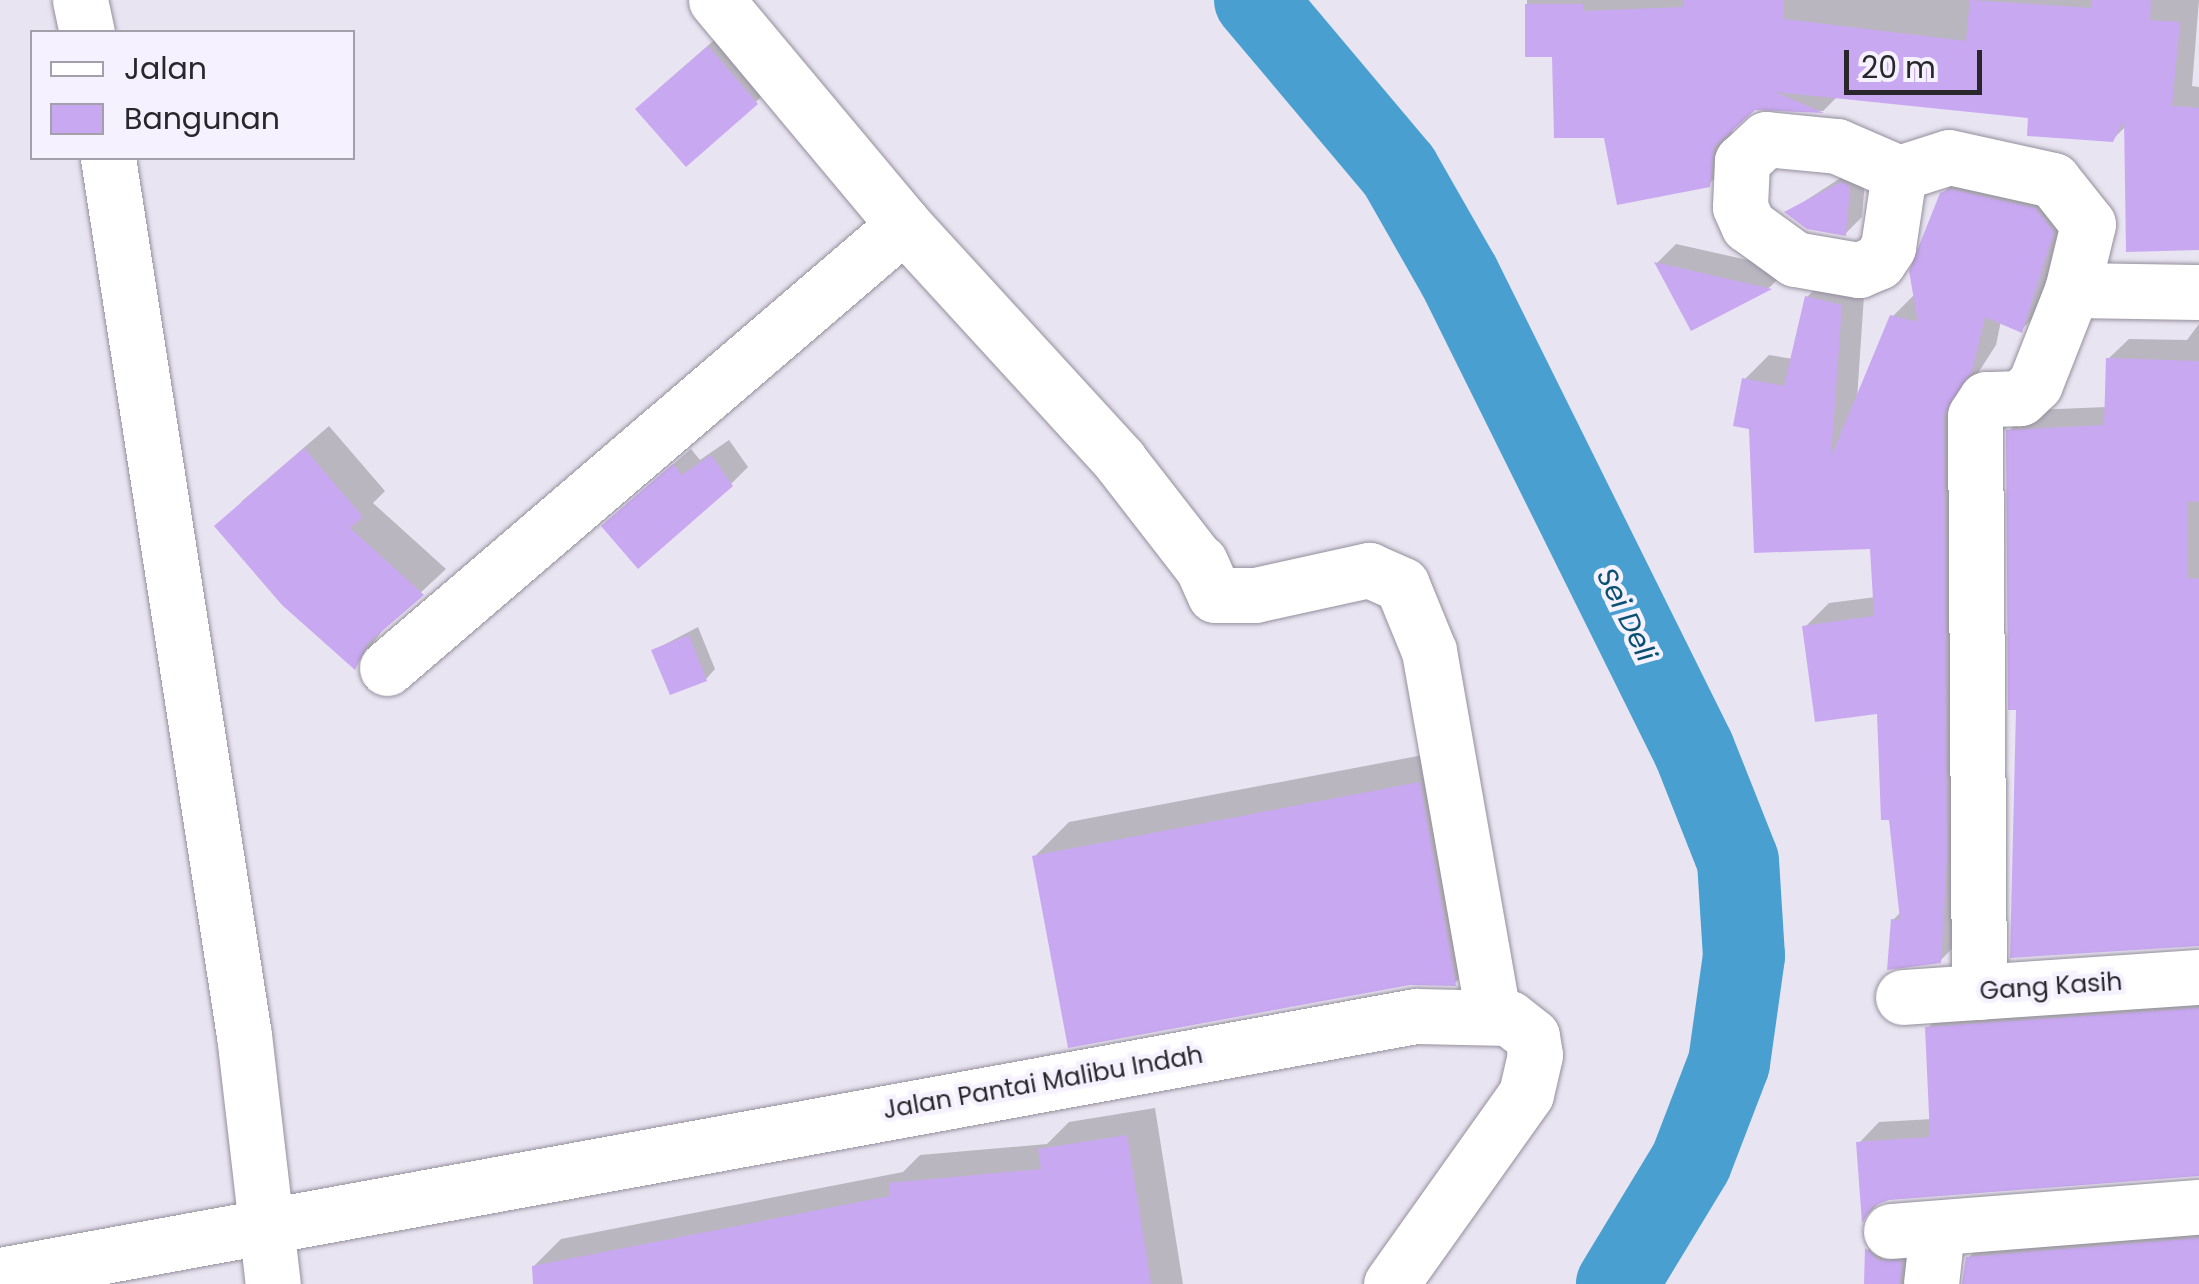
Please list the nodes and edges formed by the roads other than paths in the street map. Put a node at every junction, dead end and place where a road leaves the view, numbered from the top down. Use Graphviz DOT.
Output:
graph roads {
  1 [pos="80,0"];
  2 [pos="716,0"];
  3 [pos="87,30"];
  4 [pos="108,160"];
  5 [pos="1899,173"];
  6 [pos="904,225"];
  7 [pos="2072,290"];
  8 [pos="2199,292"];
  9 [pos="388,668"];
  10 [pos="2199,977"];
  11 [pos="1979,992"];
  12 [pos="1903,996"];
  13 [pos="1493,1014"];
  14 [pos="2199,1207"];
  15 [pos="262,1227"];
  16 [pos="0,1275"];
  17 [pos="273,1284"];
  18 [pos="1391,1284"];
  19 [pos="1932,1284"];
  1 -- 3 [label="street"];
  2 -- 6 [label="street"];
  4 -- 15 [label="street"];
  5 -- 7 [label="street"];
  6 -- 9 [label="street"];
  6 -- 13 [label="street"];
  7 -- 8 [label="street"];
  7 -- 11 [label="street"];
  10 -- 11 [label="street, Gang Kasih"];
  11 -- 12 [label="street, Gang Kasih"];
  13 -- 15 [label="street, Jalan Pantai Malibu Indah"];
  13 -- 18 [label="street"];
  14 -- 19 [label="street"];
  15 -- 16 [label="street, Jalan Pantai Malibu Indah"];
  15 -- 17 [label="street"];
}
